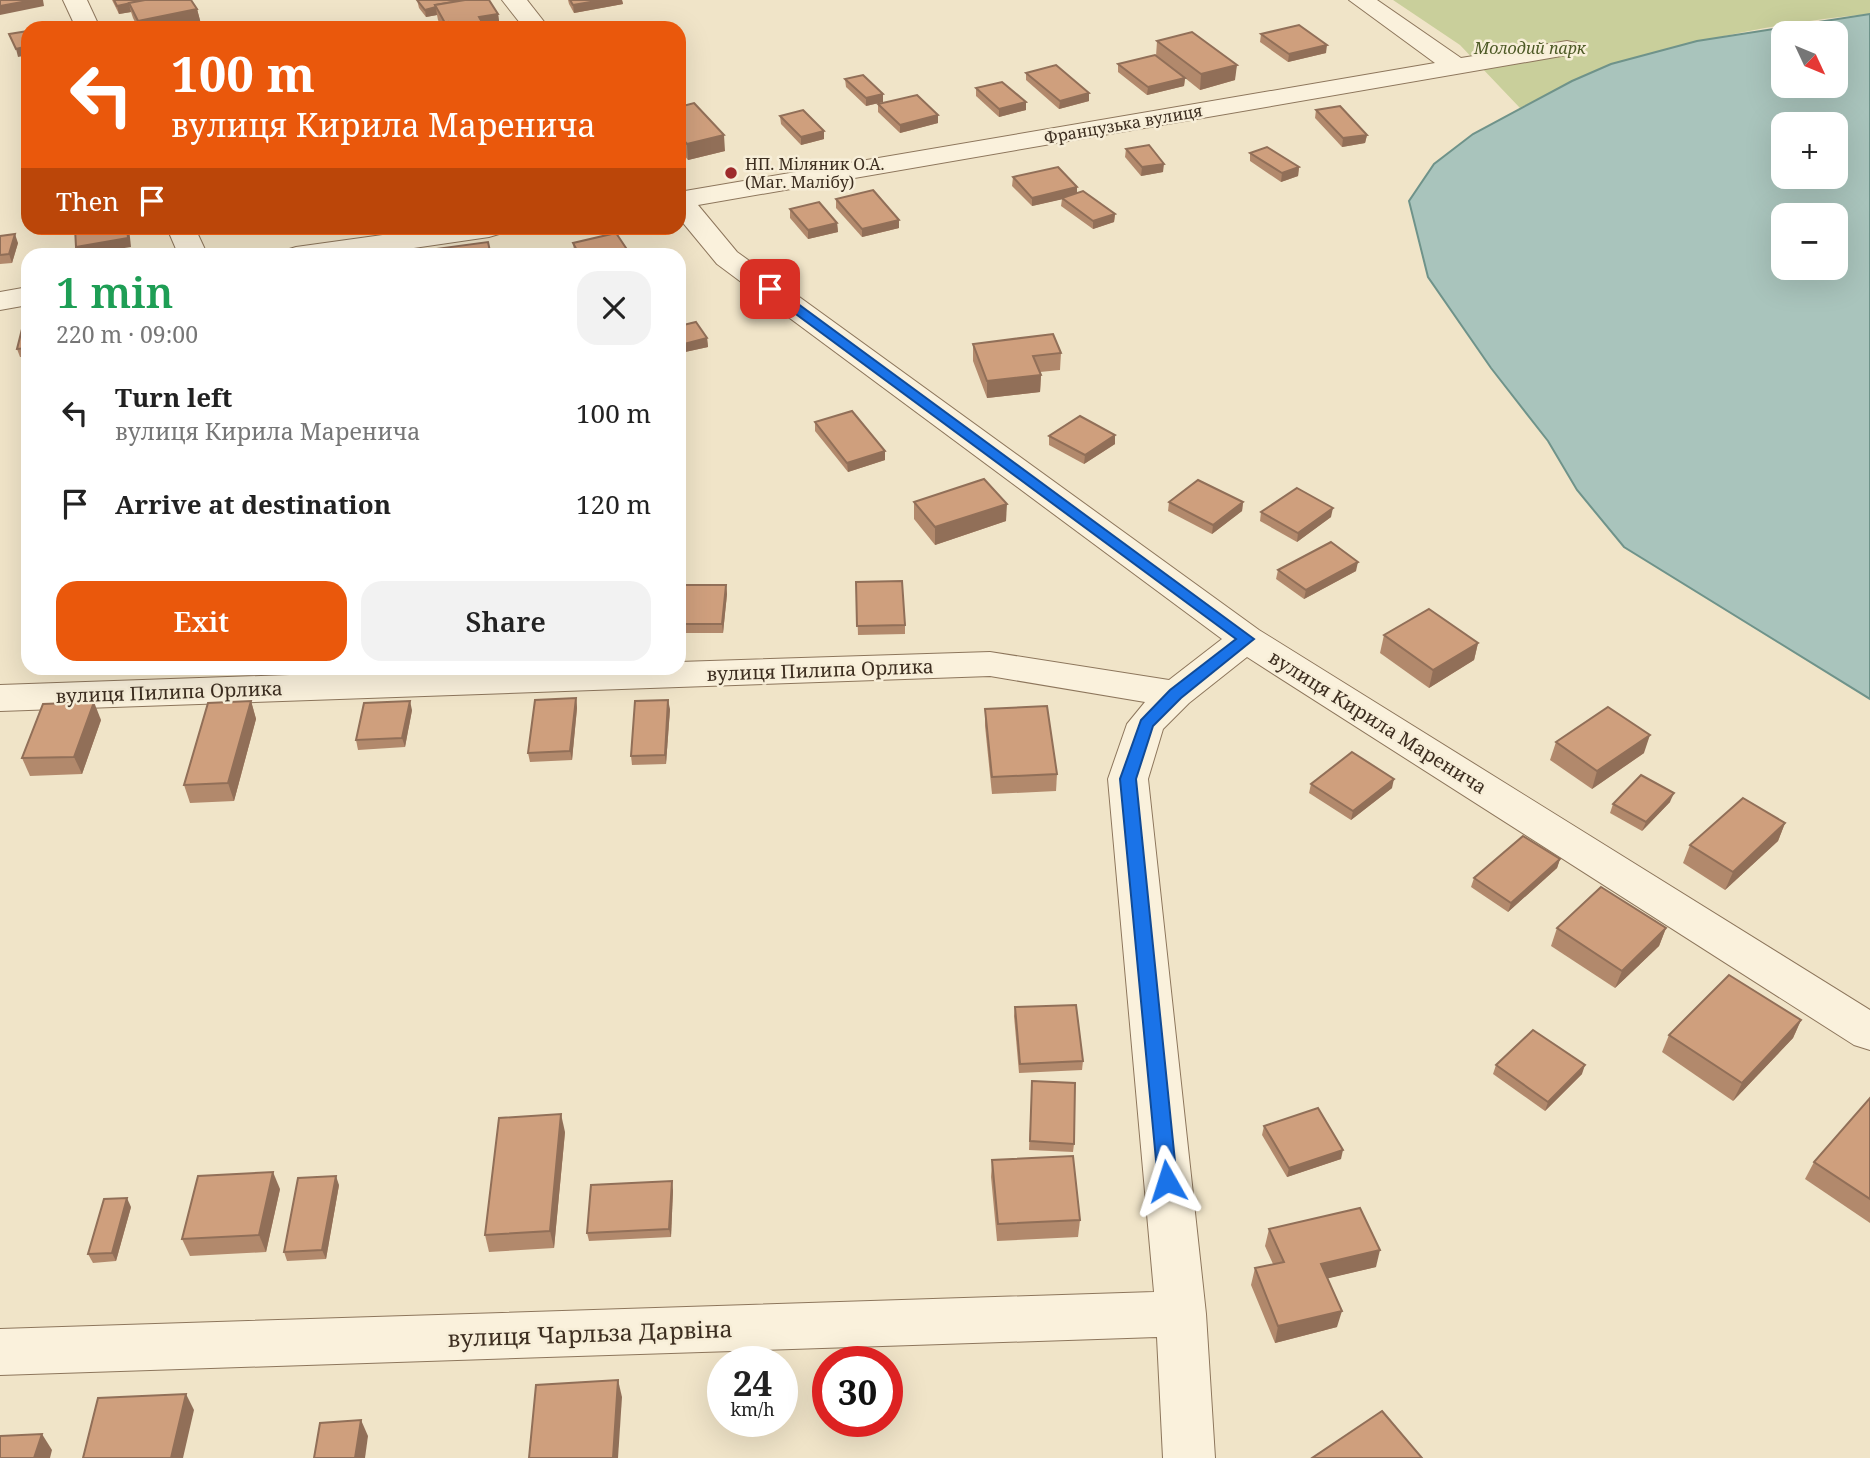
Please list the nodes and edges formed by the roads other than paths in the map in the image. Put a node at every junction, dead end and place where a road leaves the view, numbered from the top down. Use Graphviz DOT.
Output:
graph roads {
  1 [pos="75,0"];
  2 [pos="514,0"];
  3 [pos="1361,0"];
  4 [pos="85,21"];
  5 [pos="531,21"];
  6 [pos="1567,48"];
  7 [pos="1457,67"];
  8 [pos="686,199"];
  9 [pos="686,208"];
  10 [pos="441,235"];
  11 [pos="351,248"];
  12 [pos="21,297"];
  13 [pos="0,301"];
  14 [pos="1246,639"];
  15 [pos="686,674"];
  16 [pos="670,675"];
  17 [pos="1176,694"];
  18 [pos="0,698"];
  19 [pos="1870,1032"];
  20 [pos="1181,1314"];
  21 [pos="0,1352"];
  22 [pos="1189,1458"];
  1 -- 4 [label="street"];
  2 -- 5 [label="street"];
  3 -- 7 [label="street"];
  6 -- 7 [label="street, Французька вулиця"];
  7 -- 8 [label="street, Французька вулиця"];
  9 -- 14 [label="street, вулиця Кирила Маренича"];
  10 -- 11 [label="street"];
  12 -- 13 [label="street"];
  14 -- 17 [label="street"];
  14 -- 19 [label="street, вулиця Кирила Маренича"];
  15 -- 17 [label="street, вулиця Пилипа Орлика"];
  16 -- 18 [label="street, вулиця Пилипа Орлика"];
  17 -- 20 [label="street"];
  20 -- 21 [label="street, вулиця Чарльза Дарвіна"];
  20 -- 22 [label="street"];
}
